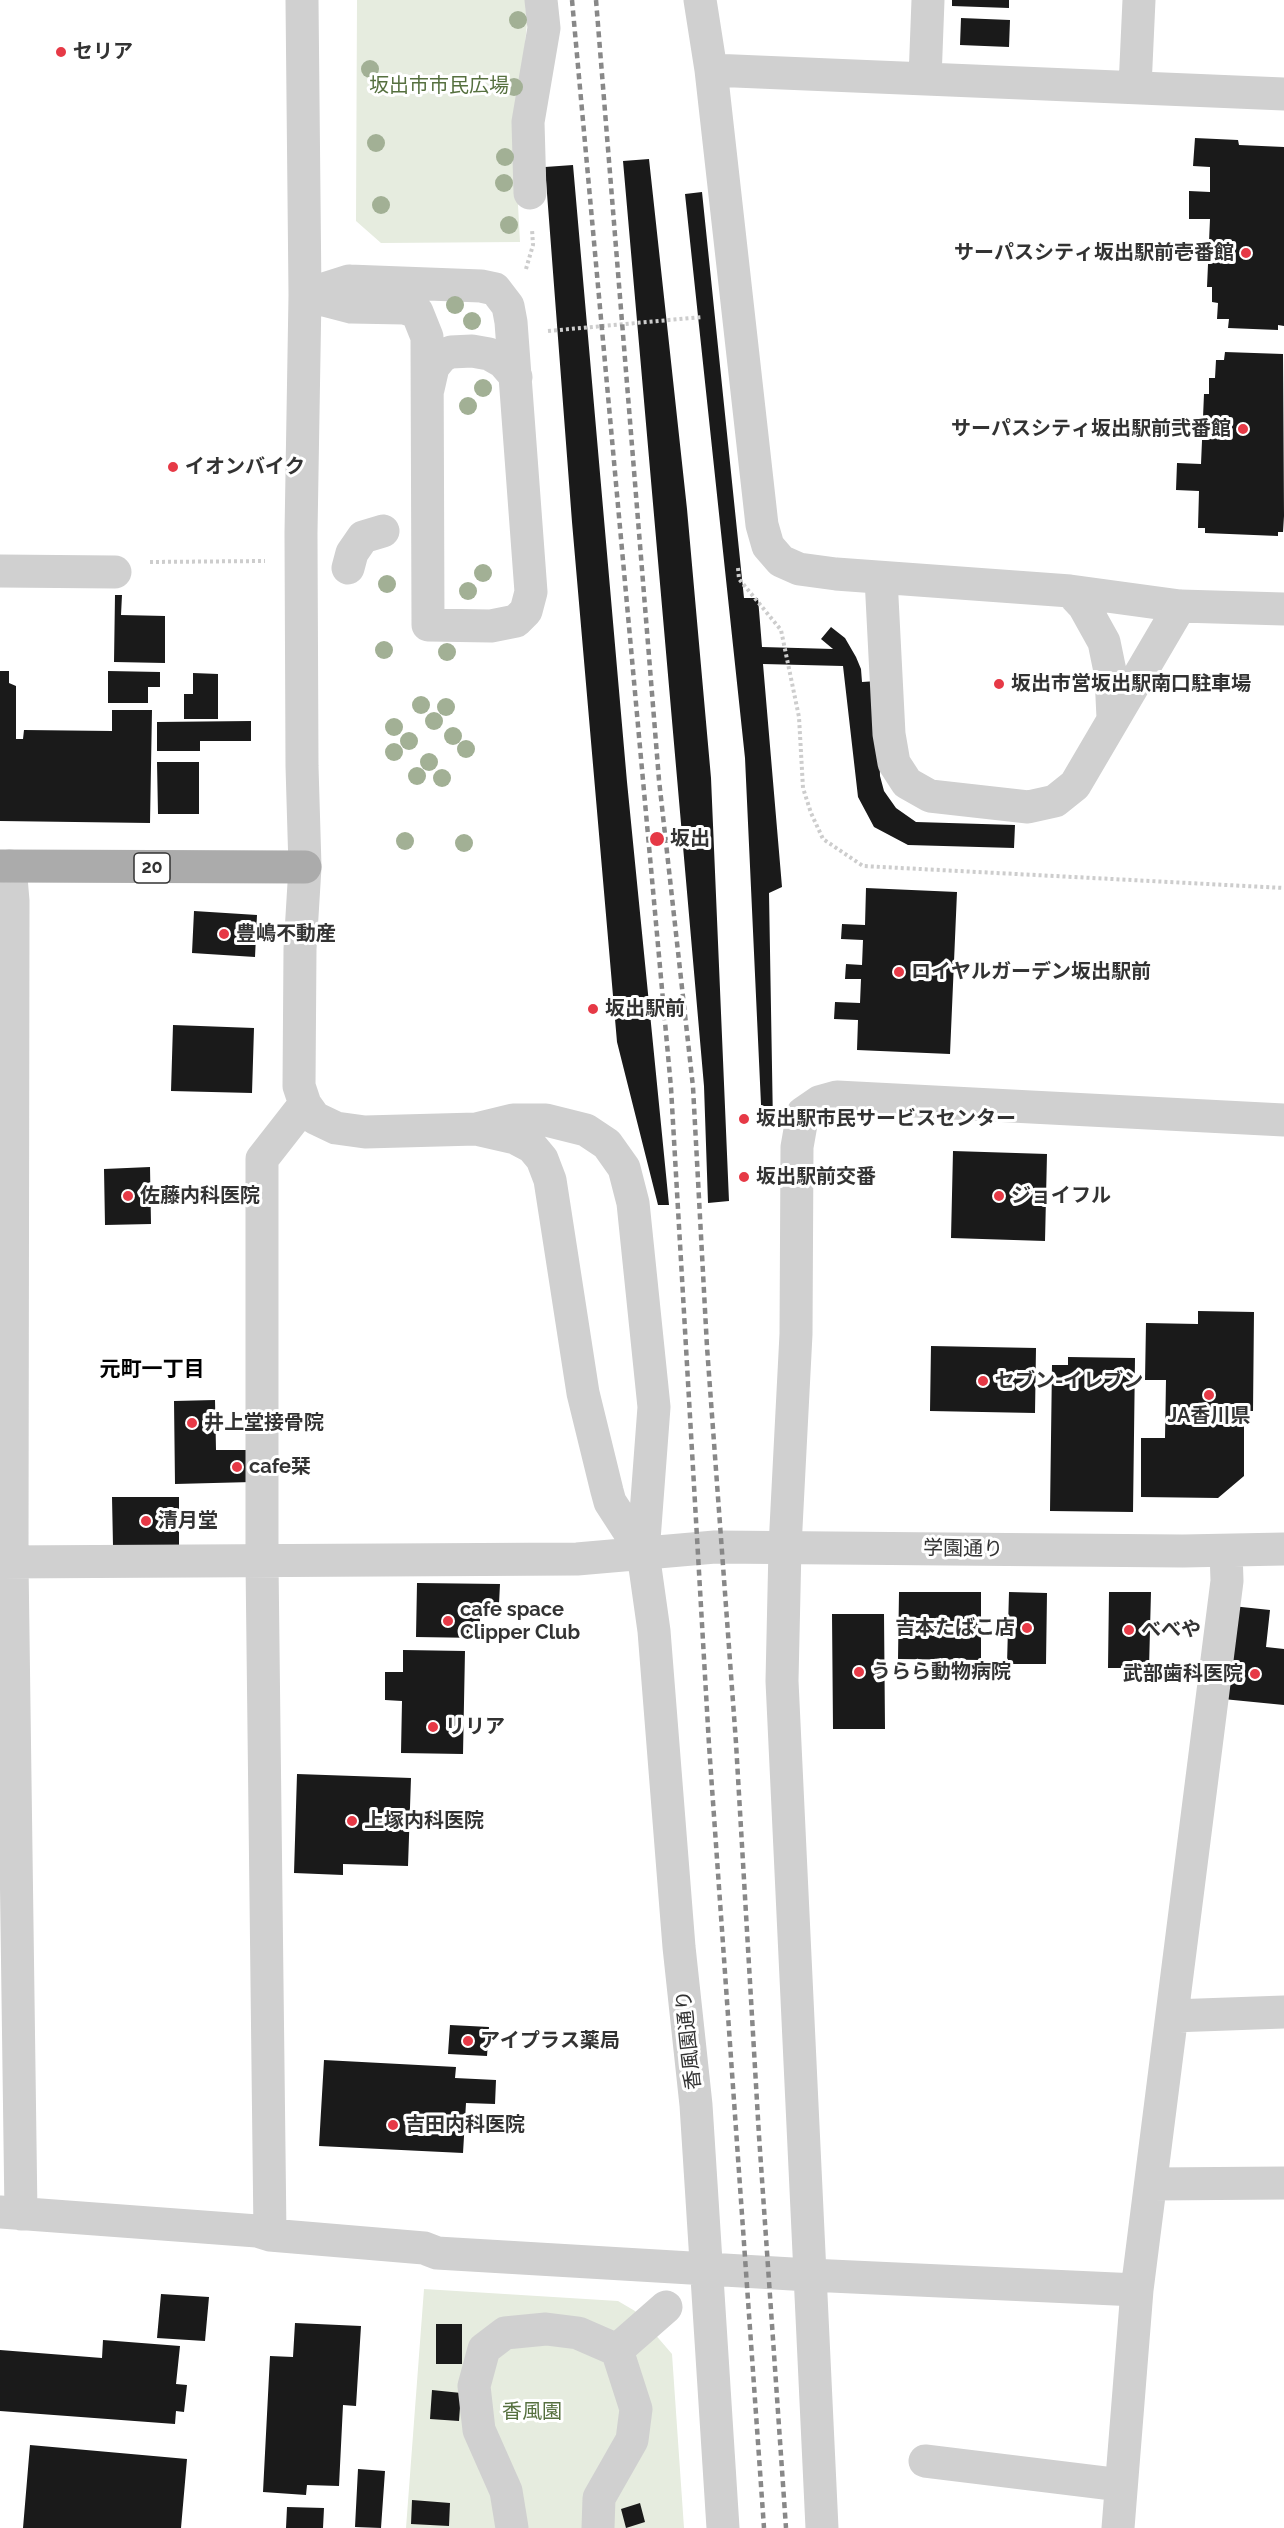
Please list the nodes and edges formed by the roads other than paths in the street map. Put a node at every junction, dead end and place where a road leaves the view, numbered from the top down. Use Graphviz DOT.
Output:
graph roads {
  1 [pos="302,0"];
  2 [pos="541,0"];
  3 [pos="700,0"];
  4 [pos="928,0"];
  5 [pos="1139,0"];
  6 [pos="711,70"];
  7 [pos="925,79"];
  8 [pos="1135,87"];
  9 [pos="1284,94"];
  10 [pos="530,193"];
  11 [pos="305,295"];
  12 [pos="516,377"];
  13 [pos="427,394"];
  14 [pos="383,531"];
  15 [pos="348,568"];
  16 [pos="0,571"];
  17 [pos="115,572"];
  18 [pos="881,578"];
  19 [pos="1070,591"];
  20 [pos="1180,606"];
  21 [pos="1284,609"];
  22 [pos="1113,718"];
  23 [pos="5,866"];
  24 [pos="305,867"];
  25 [pos="305,1104"];
  26 [pos="1284,1120"];
  27 [pos="476,1129"];
  28 [pos="785,1547"];
  29 [pos="1284,1549"];
  30 [pos="1226,1551"];
  31 [pos="643,1553"];
  32 [pos="6,1562"];
  33 [pos="262,1562"];
  34 [pos="8,1808"];
  35 [pos="1284,2012"];
  36 [pos="1172,2016"];
  37 [pos="1284,2183"];
  38 [pos="1152,2184"];
  39 [pos="11,2213"];
  40 [pos="270,2235"];
  41 [pos="706,2269"];
  42 [pos="809,2275"];
  43 [pos="1137,2290"];
  44 [pos="666,2307"];
  45 [pos="617,2350"];
  46 [pos="926,2461"];
  47 [pos="1121,2485"];
  48 [pos="512,2528"];
  49 [pos="598,2528"];
  50 [pos="723,2528"];
  51 [pos="822,2528"];
  52 [pos="1118,2528"];
  1 -- 11 [label="street"];
  2 -- 10 [label="street"];
  3 -- 6 [label="street"];
  4 -- 7 [label="street"];
  5 -- 8 [label="street"];
  6 -- 7 [label="street"];
  6 -- 18 [label="street"];
  7 -- 8 [label="street"];
  8 -- 9 [label="street"];
  11 -- 12 [label="street"];
  11 -- 13 [label="street"];
  11 -- 24 [label="street"];
  12 -- 13 [label="street"];
  12 -- 13 [label="street"];
  14 -- 15 [label="street"];
  16 -- 17 [label="street"];
  18 -- 19 [label="street"];
  18 -- 22 [label="street"];
  19 -- 20 [label="street"];
  19 -- 22 [label="street"];
  20 -- 21 [label="street"];
  20 -- 22 [label="street"];
  23 -- 24 [label="main road, 20"];
  23 -- 32 [label="street"];
  24 -- 25 [label="street"];
  25 -- 27 [label="street"];
  25 -- 33 [label="street"];
  26 -- 28 [label="street"];
  27 -- 31 [label="street"];
  27 -- 31 [label="street"];
  28 -- 30 [label="street, 学園通り"];
  28 -- 31 [label="street, 学園通り"];
  28 -- 42 [label="street"];
  29 -- 30 [label="street, 学園通り"];
  30 -- 36 [label="street"];
  31 -- 33 [label="street, 学園通り"];
  31 -- 41 [label="street, 香風園通り"];
  32 -- 33 [label="street, 学園通り"];
  32 -- 34 [label="street"];
  33 -- 40 [label="street"];
  34 -- 39 [label="street"];
  35 -- 36 [label="street"];
  36 -- 38 [label="street"];
  37 -- 38 [label="street"];
  38 -- 43 [label="street"];
  39 -- 40 [label="street"];
  40 -- 41 [label="street"];
  41 -- 42 [label="street"];
  41 -- 50 [label="street, 香風園通り"];
  42 -- 43 [label="street"];
  42 -- 51 [label="street"];
  43 -- 47 [label="street"];
  44 -- 45 [label="street"];
  45 -- 48 [label="street"];
  45 -- 49 [label="street"];
  46 -- 47 [label="street"];
  47 -- 52 [label="street"];
}
